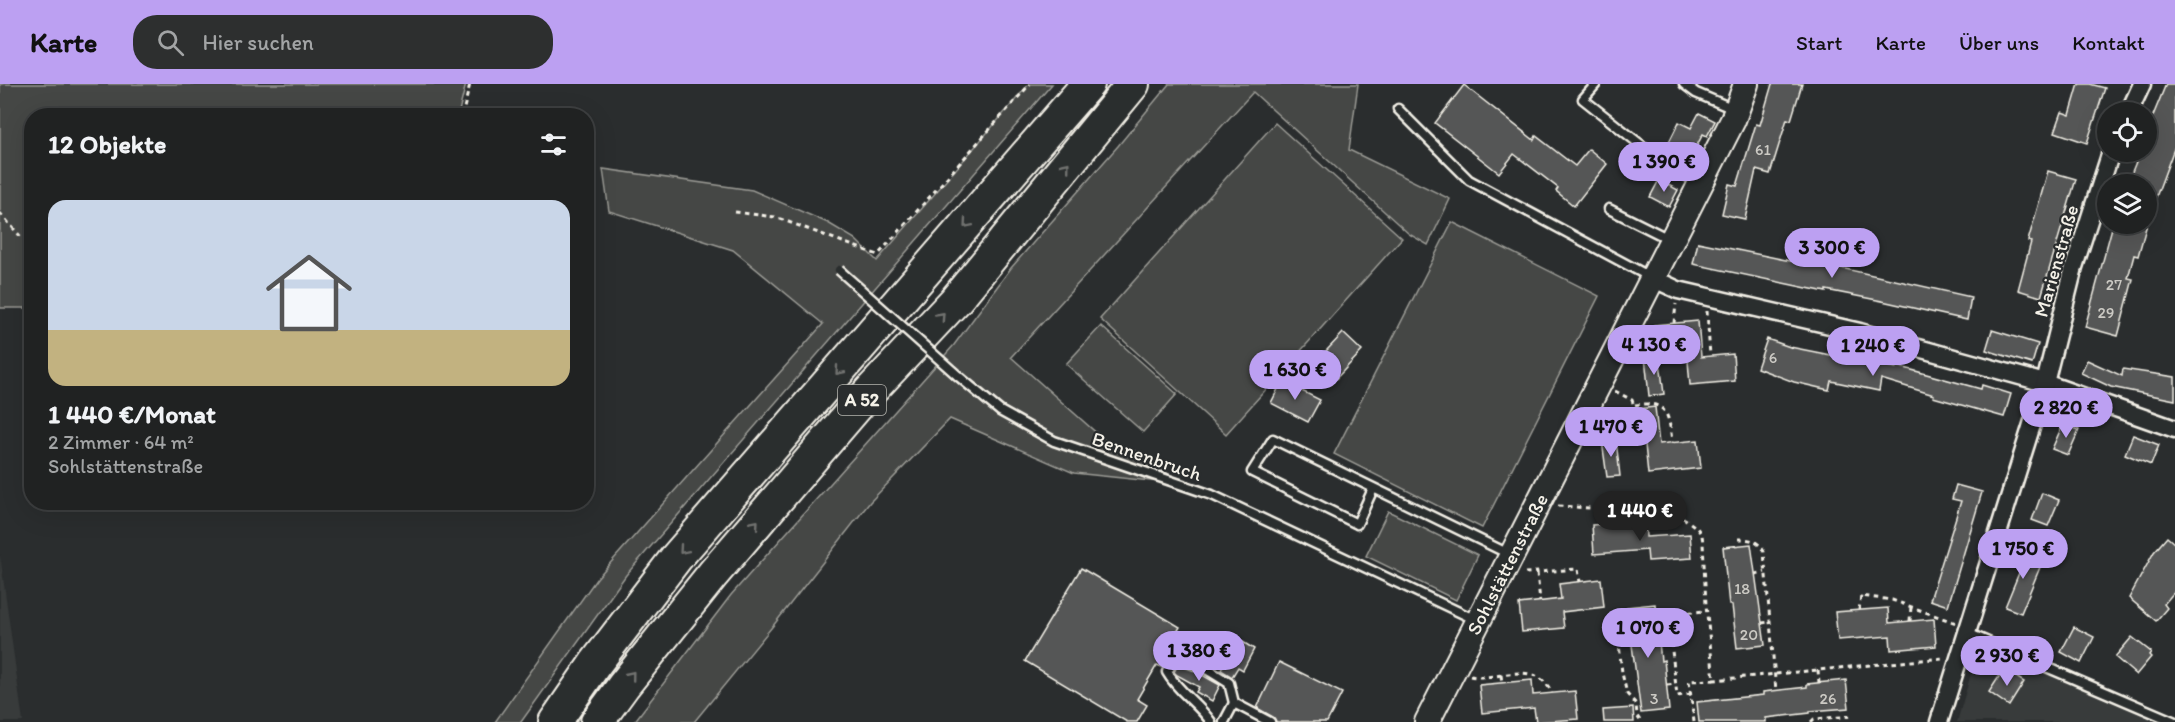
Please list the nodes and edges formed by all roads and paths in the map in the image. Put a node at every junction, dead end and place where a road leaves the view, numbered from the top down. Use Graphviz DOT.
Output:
graph roads {
  1 [pos="470,84"];
  2 [pos="1030,84"];
  3 [pos="1088,84"];
  4 [pos="1133,84"];
  5 [pos="1596,84"];
  6 [pos="1684,84"];
  7 [pos="1746,84"];
  8 [pos="2142,84"];
  9 [pos="2134,102"];
  10 [pos="464,108"];
  11 [pos="1398,109"];
  12 [pos="1736,110"];
  13 [pos="2108,162"];
  14 [pos="1700,183"];
  15 [pos="1609,209"];
  16 [pos="735,212"];
  17 [pos="0,213"];
  18 [pos="24,239"];
  19 [pos="1671,240"];
  20 [pos="839,270"];
  21 [pos="1652,278"];
  22 [pos="1706,298"];
  23 [pos="1710,356"];
  24 [pos="1600,383"];
  25 [pos="2045,383"];
  26 [pos="2175,429"];
  27 [pos="1672,442"];
  28 [pos="1373,489"];
  29 [pos="1539,502"];
  30 [pos="1738,539"];
  31 [pos="1507,565"];
  32 [pos="1765,572"];
  33 [pos="1537,573"];
  34 [pos="1755,574"];
  35 [pos="1580,582"];
  36 [pos="1540,601"];
  37 [pos="1911,606"];
  38 [pos="1859,610"];
  39 [pos="1707,611"];
  40 [pos="1616,613"];
  41 [pos="1479,621"];
  42 [pos="1910,621"];
  43 [pos="1769,622"];
  44 [pos="1762,623"];
  45 [pos="1968,630"];
  46 [pos="1670,631"];
  47 [pos="1658,633"];
  48 [pos="1960,656"];
  49 [pos="1454,669"];
  50 [pos="1818,670"];
  51 [pos="1775,674"];
  52 [pos="1501,675"];
  53 [pos="1714,680"];
  54 [pos="1502,683"];
  55 [pos="1820,683"];
  56 [pos="1676,684"];
  57 [pos="1667,685"];
  58 [pos="1776,691"];
  59 [pos="1552,693"];
  60 [pos="1691,694"];
  61 [pos="1234,703"];
  62 [pos="1853,716"];
  63 [pos="555,722"];
  64 [pos="597,722"];
  65 [pos="1210,722"];
  66 [pos="1224,722"];
  67 [pos="1270,722"];
  68 [pos="1427,722"];
  69 [pos="1641,722"];
  70 [pos="1694,722"];
  71 [pos="1811,722"];
  72 [pos="1939,722"];
  73 [pos="2175,722"];
  1 -- 10 [label="path"];
  2 -- 16 [label="path"];
  3 -- 63 [label="highway, A 52, one-way"];
  64 -- 4 [label="highway, A 52, one-way"];
  5 -- 14 [label="lane"];
  6 -- 12 [label="lane"];
  7 -- 12 [label="street, Sohlstättenstraße"];
  8 -- 9 [label="street"];
  11 -- 21 [label="lane"];
  12 -- 14 [label="street, Sohlstättenstraße"];
  13 -- 25 [label="street, Marienstraße"];
  14 -- 19 [label="street, Sohlstättenstraße"];
  15 -- 19 [label="lane"];
  17 -- 18 [label="path"];
  19 -- 21 [label="street, Sohlstättenstraße"];
  20 -- 41 [label="lane, Bennenbruch, bridge"];
  21 -- 22 [label="street"];
  21 -- 24 [label="street, Sohlstättenstraße"];
  22 -- 23 [label="path"];
  22 -- 25 [label="street"];
  24 -- 27 [label="path"];
  24 -- 29 [label="street, Sohlstättenstraße"];
  25 -- 26 [label="street"];
  25 -- 45 [label="street, Marienstraße"];
  28 -- 28 [label="lane"];
  28 -- 31 [label="lane"];
  29 -- 31 [label="street, Sohlstättenstraße"];
  29 -- 39 [label="path"];
  30 -- 32 [label="path"];
  31 -- 33 [label="path"];
  31 -- 41 [label="street, Sohlstättenstraße"];
  32 -- 34 [label="path"];
  32 -- 43 [label="path"];
  33 -- 35 [label="path"];
  33 -- 36 [label="path"];
  37 -- 38 [label="path"];
  37 -- 42 [label="path"];
  37 -- 45 [label="path"];
  39 -- 46 [label="path"];
  39 -- 53 [label="path"];
  40 -- 69 [label="path"];
  41 -- 49 [label="street, Sohlstättenstraße"];
  43 -- 44 [label="path"];
  43 -- 51 [label="path"];
  45 -- 48 [label="street, Marienstraße"];
  45 -- 73 [label="lane"];
  46 -- 47 [label="path"];
  46 -- 56 [label="path"];
  48 -- 50 [label="path"];
  48 -- 72 [label="street, Marienstraße"];
  49 -- 52 [label="path"];
  49 -- 68 [label="street, Sohlstättenstraße"];
  50 -- 51 [label="path"];
  50 -- 55 [label="path"];
  51 -- 53 [label="path"];
  51 -- 58 [label="path"];
  52 -- 54 [label="path"];
  52 -- 59 [label="path"];
  53 -- 60 [label="path"];
  56 -- 57 [label="path"];
  56 -- 60 [label="path"];
  60 -- 70 [label="path"];
  61 -- 65 [label="lane"];
  61 -- 66 [label="lane"];
  61 -- 67 [label="lane"];
  62 -- 71 [label="path"];
}
